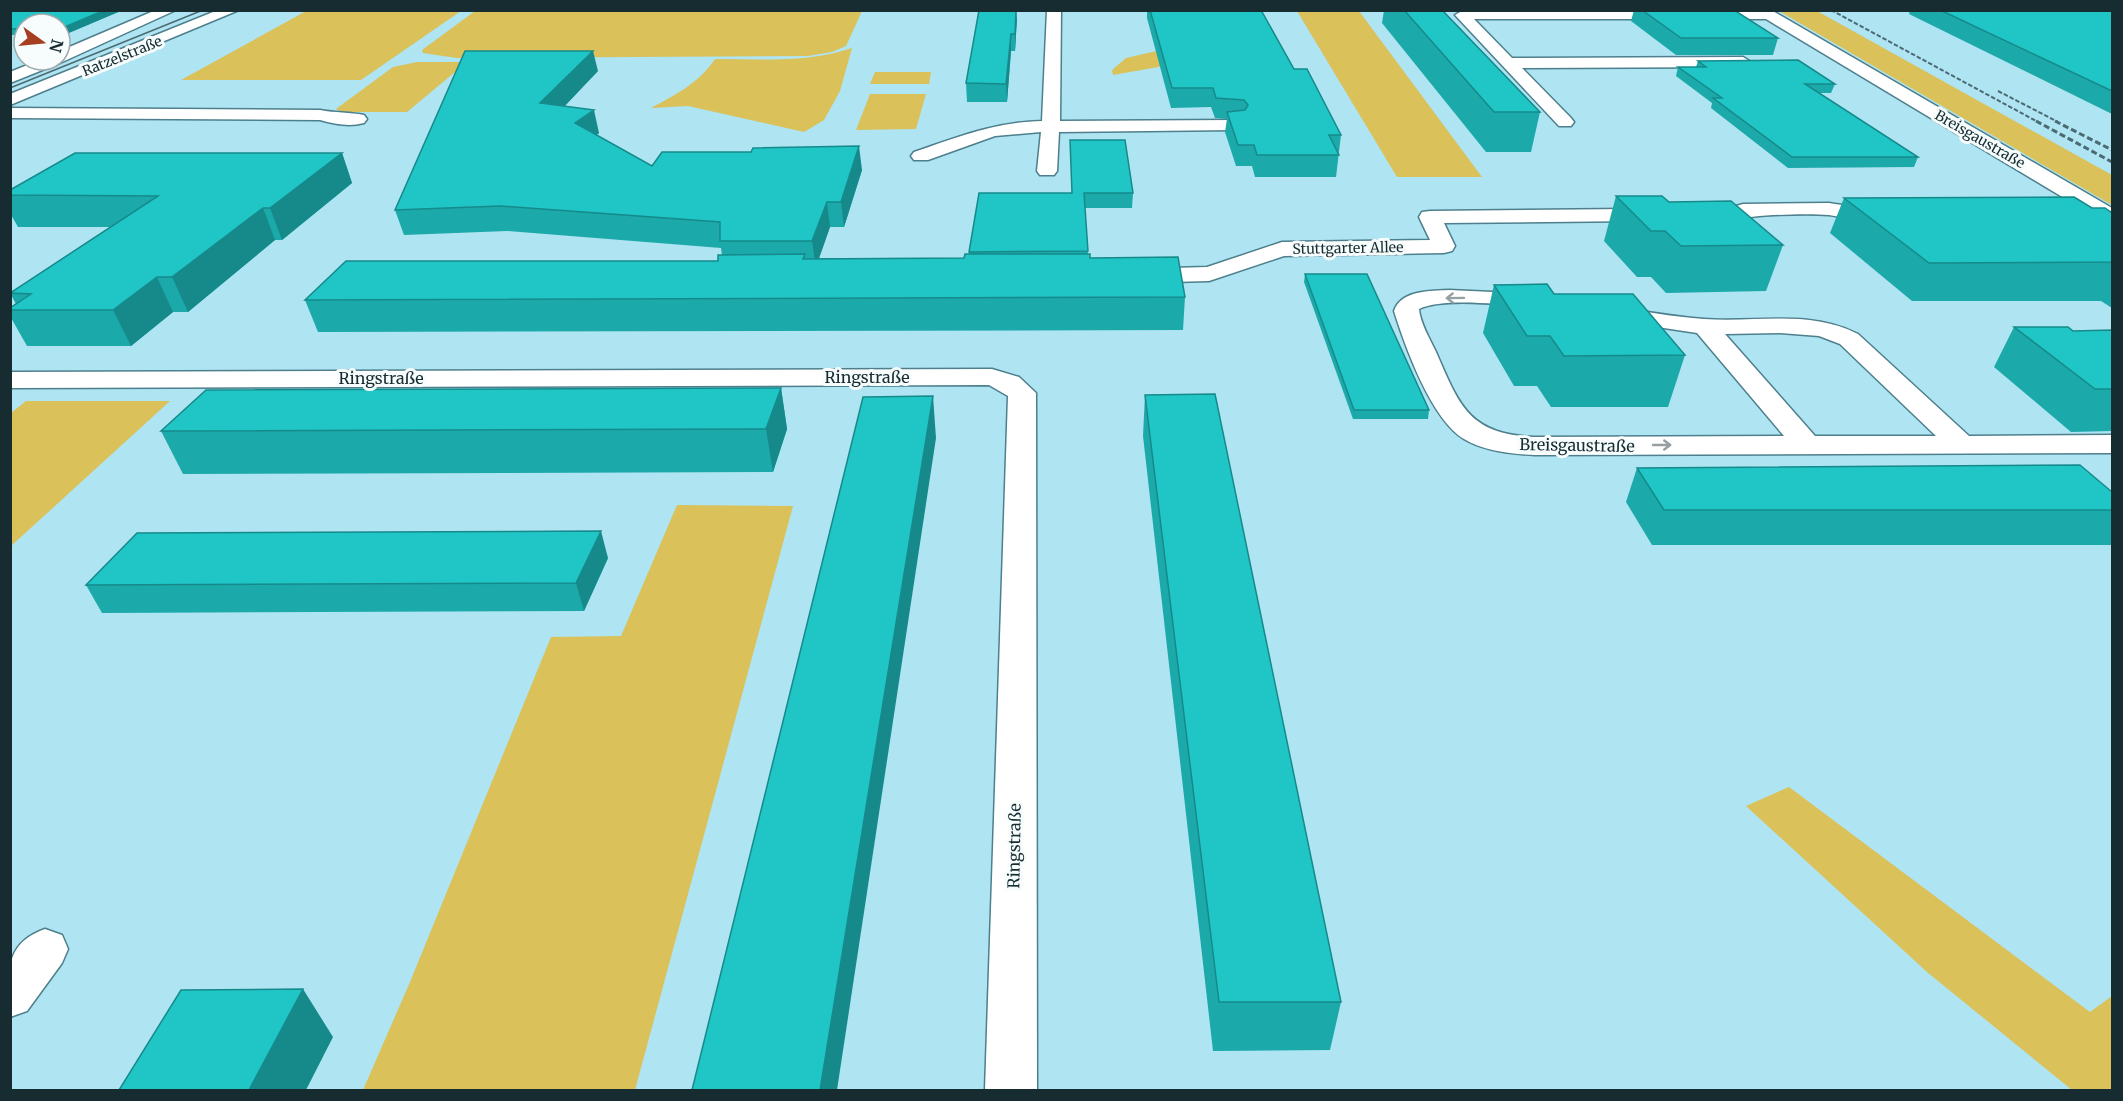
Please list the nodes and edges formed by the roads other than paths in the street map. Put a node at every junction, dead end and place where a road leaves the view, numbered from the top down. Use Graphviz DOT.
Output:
graph roads {
  1 [pos="169,10"];
  2 [pos="231,10"];
  3 [pos="1054,10"];
  4 [pos="1714,13"];
  5 [pos="1764,13"];
  6 [pos="138,23"];
  7 [pos="199,25"];
  8 [pos="72,52"];
  9 [pos="1759,62"];
  10 [pos="1814,62"];
  11 [pos="1847,62"];
  12 [pos="1508,63"];
  13 [pos="25,72"];
  14 [pos="10,78"];
  15 [pos="10,100"];
  16 [pos="10,113"];
  17 [pos="358,119"];
  18 [pos="1565,122"];
  19 [pos="1235,125"];
  20 [pos="1050,126"];
  21 [pos="921,156"];
  22 [pos="1047,171"];
  23 [pos="1904,213"];
  24 [pos="2112,217"];
  25 [pos="1118,276"];
  26 [pos="1562,305"];
  27 [pos="1595,311"];
  28 [pos="1706,327"];
  29 [pos="10,380"];
  30 [pos="1961,444"];
  31 [pos="2112,444"];
  32 [pos="1808,445"];
  33 [pos="45,949"];
  34 [pos="10,996"];
  35 [pos="1011,1090"];
  1 -- 6 [label="street, Ratzelstraße"];
  2 -- 7 [label="street, Ratzelstraße"];
  3 -- 20 [label="street"];
  4 -- 5 [label="street, Breisgaustraße"];
  4 -- 12 [label="street, Breisgaustraße"];
  5 -- 11 [label="street, Breisgaustraße"];
  6 -- 7 [label="street, Ratzelstraße"];
  6 -- 8 [label="street, Ratzelstraße"];
  7 -- 15 [label="street, Ratzelstraße"];
  9 -- 12 [label="street"];
  10 -- 11 [label="street"];
  11 -- 24 [label="street, Breisgaustraße"];
  12 -- 18 [label="street, Breisgaustraße"];
  13 -- 14 [label="street"];
  16 -- 17 [label="street"];
  19 -- 20 [label="street"];
  20 -- 21 [label="street"];
  20 -- 22 [label="street"];
  23 -- 25 [label="street, Stuttgarter Allee"];
  26 -- 32 [label="street, Breisgaustraße, one-way"];
  27 -- 28 [label="street"];
  28 -- 30 [label="street"];
  28 -- 32 [label="street"];
  29 -- 35 [label="street, Ringstraße"];
  30 -- 31 [label="street, Breisgaustraße"];
  30 -- 32 [label="street, Breisgaustraße"];
  33 -- 34 [label="street"];
}
